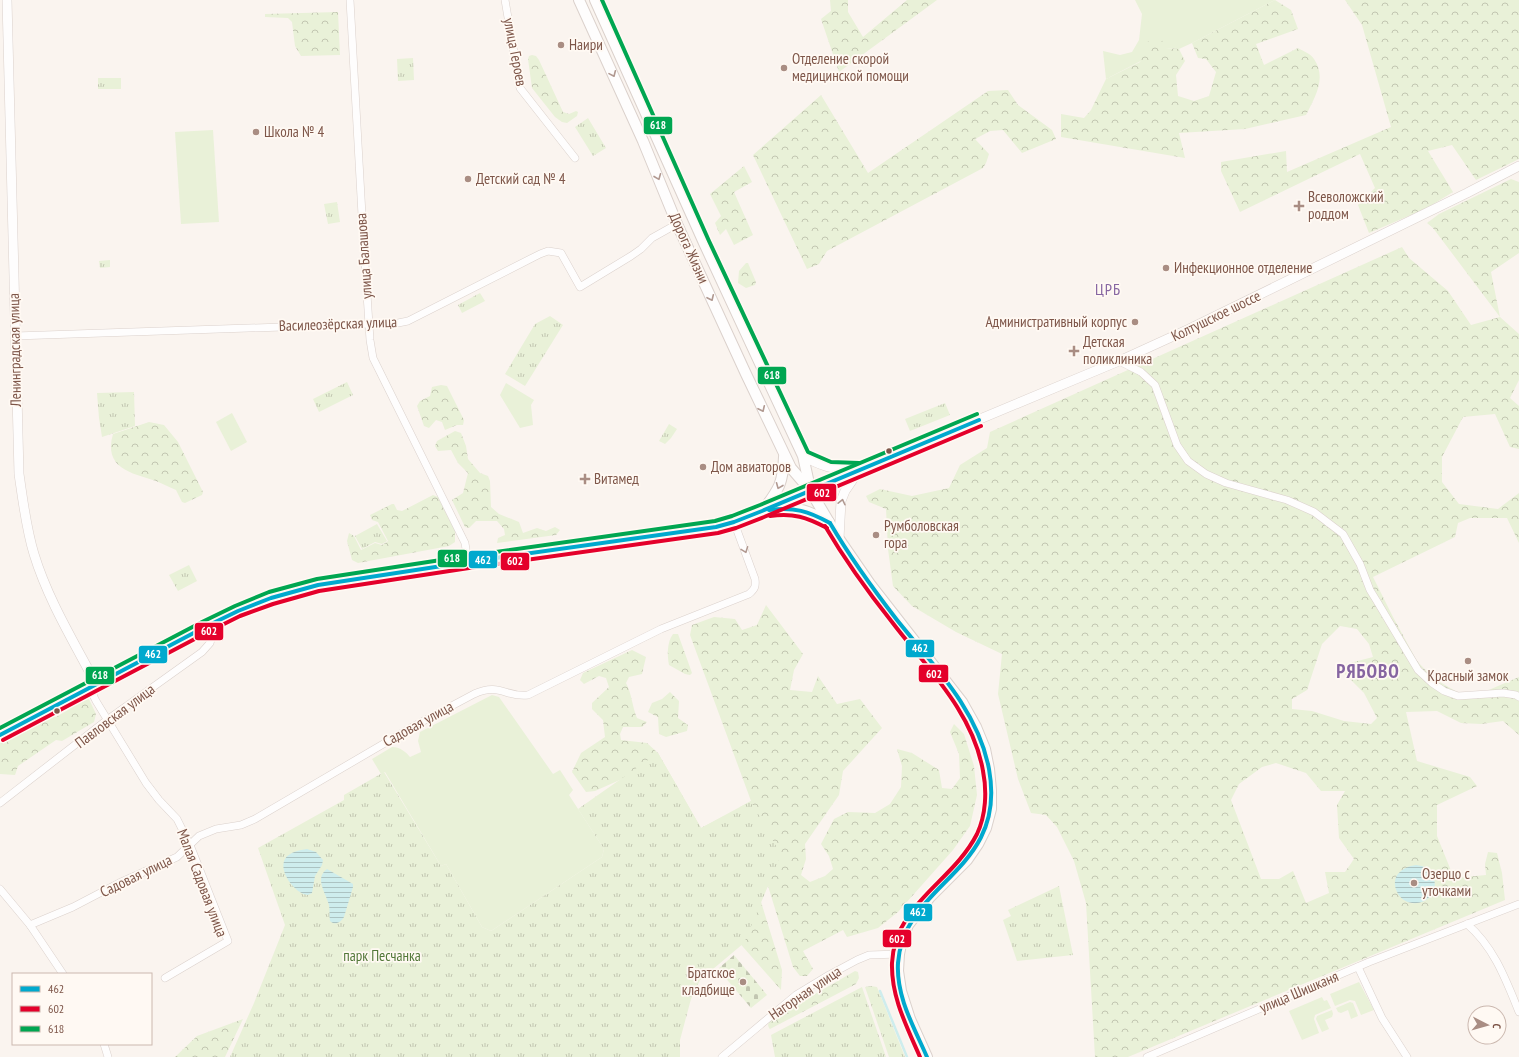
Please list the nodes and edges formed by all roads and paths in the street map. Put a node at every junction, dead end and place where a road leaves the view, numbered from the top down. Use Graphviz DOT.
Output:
graph roads {
  1 [pos="7,0"];
  2 [pos="350,0"];
  3 [pos="505,0"];
  4 [pos="579,0"];
  5 [pos="595,0"];
  6 [pos="575,158"];
  7 [pos="1519,166"];
  8 [pos="677,224"];
  9 [pos="369,325"];
  10 [pos="15,336"];
  11 [pos="1119,361"];
  12 [pos="784,456"];
  13 [pos="803,456"];
  14 [pos="860,469"];
  15 [pos="810,490"];
  16 [pos="762,511"];
  17 [pos="734,522"];
  18 [pos="830,523"];
  19 [pos="840,539"];
  20 [pos="468,562"];
  21 [pos="217,621"];
  22 [pos="96,684"];
  23 [pos="1519,697"];
  24 [pos="108,720"];
  25 [pos="0,735"];
  26 [pos="0,803"];
  27 [pos="190,845"];
  28 [pos="0,889"];
  29 [pos="1519,904"];
  30 [pos="1467,924"];
  31 [pos="30,925"];
  32 [pos="899,954"];
  33 [pos="1358,967"];
  34 [pos="62,973"];
  35 [pos="165,978"];
  36 [pos="1519,1012"];
  37 [pos="104,1045"];
  38 [pos="108,1057"];
  39 [pos="722,1057"];
  40 [pos="927,1057"];
  41 [pos="1147,1057"];
  42 [pos="1407,1057"];
  1 -- 10 [label="street, Ленинградская улица"];
  2 -- 9 [label="street, улица Балашова"];
  3 -- 6 [label="street, улица Героев"];
  4 -- 8 [label="main road, Дорога Жизни, one-way"];
  5 -- 13 [label="main road, Дорога Жизни"];
  7 -- 11 [label="street, Колтушское шоссе"];
  8 -- 9 [label="street, Василеозёрская улица"];
  8 -- 12 [label="main road, Дорога Жизни, one-way"];
  9 -- 10 [label="street, Василеозёрская улица"];
  9 -- 20 [label="street, улица Балашова"];
  10 -- 22 [label="street, Ленинградская улица"];
  11 -- 14 [label="street, Колтушское шоссе"];
  11 -- 23 [label="street"];
  12 -- 15 [label="main road, Дорога Жизни"];
  12 -- 16 [label="main road, one-way"];
  13 -- 14 [label="street"];
  13 -- 15 [label="main road, Дорога Жизни"];
  14 -- 15 [label="street, Колтушское шоссе"];
  19 -- 14 [label="street, one-way"];
  15 -- 16 [label="main road, Колтушское шоссе"];
  15 -- 18 [label="main road, Дорога Жизни"];
  16 -- 17 [label="main road, Колтушское шоссе"];
  16 -- 18 [label="main road"];
  17 -- 20 [label="main road, Колтушское шоссе"];
  17 -- 27 [label="street, Садовая улица, one-way"];
  18 -- 19 [label="main road, Дорога Жизни"];
  19 -- 32 [label="main road, Дорога Жизни"];
  20 -- 21 [label="main road, Колтушское шоссе"];
  21 -- 22 [label="main road, Колтушское шоссе"];
  21 -- 24 [label="street, Павловская улица"];
  22 -- 24 [label="street, Малая Садовая улица"];
  22 -- 25 [label="main road, Колтушское шоссе"];
  24 -- 26 [label="street, Павловская улица"];
  24 -- 27 [label="street, Малая Садовая улица"];
  27 -- 31 [label="street, Садовая улица"];
  27 -- 35 [label="street, Малая Садовая улица"];
  28 -- 31 [label="street"];
  29 -- 30 [label="street"];
  30 -- 33 [label="street"];
  30 -- 36 [label="street"];
  31 -- 34 [label="street"];
  32 -- 39 [label="street, Нагорная улица"];
  32 -- 40 [label="main road, Дорога Жизни"];
  33 -- 41 [label="street, улица Шишканя"];
  33 -- 42 [label="street, улица Шишканя"];
  37 -- 38 [label="street"];
}
